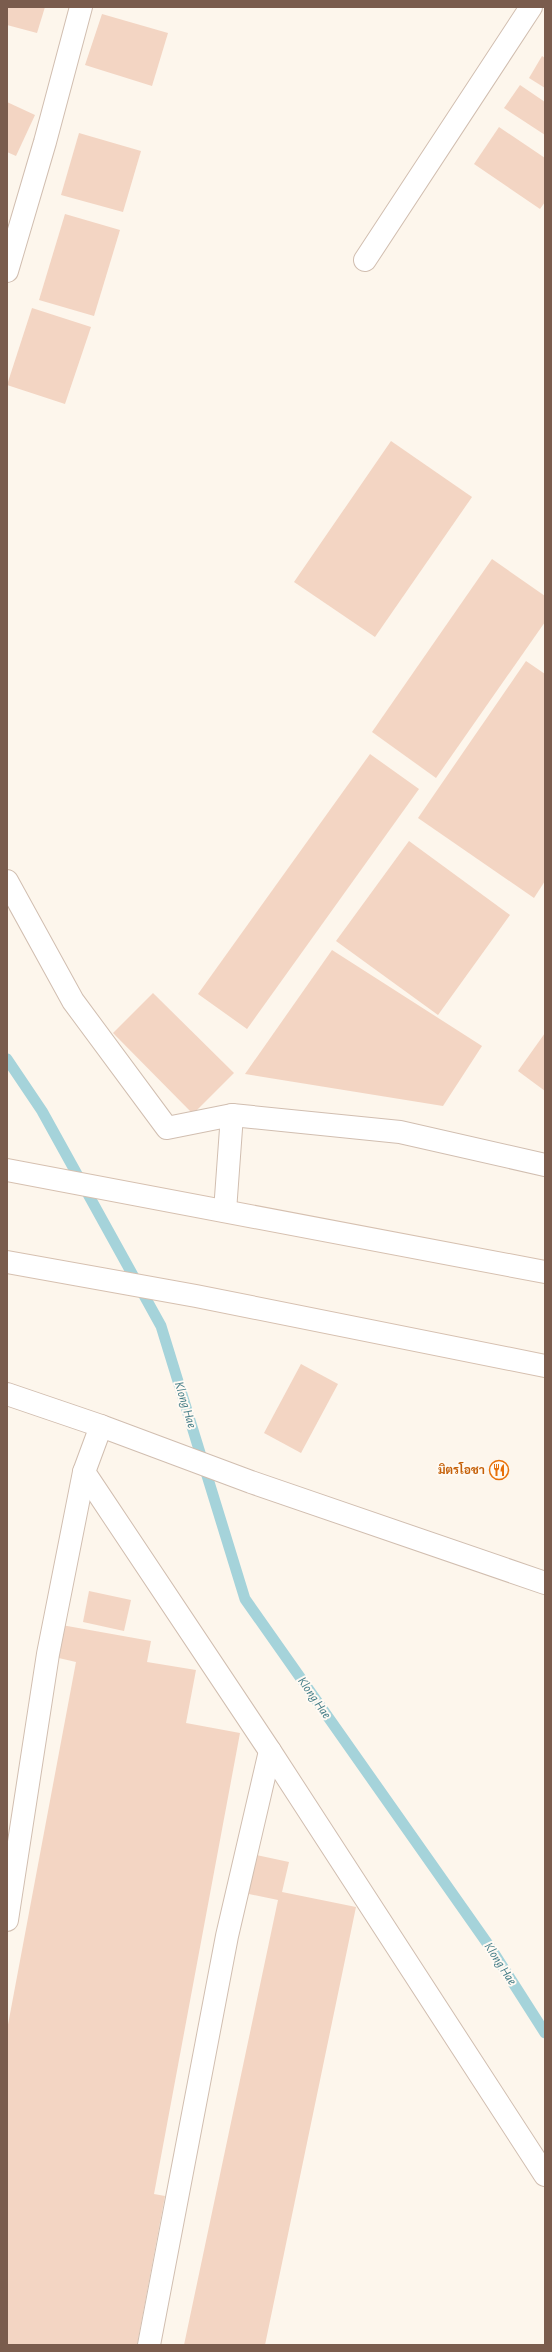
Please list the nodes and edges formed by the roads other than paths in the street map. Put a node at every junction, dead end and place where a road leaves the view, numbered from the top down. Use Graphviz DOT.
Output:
graph roads {
  1 [pos="81,7"];
  2 [pos="531,7"];
  3 [pos="365,260"];
  4 [pos="7,271"];
  5 [pos="7,881"];
  6 [pos="232,1115"];
  7 [pos="545,1165"];
  8 [pos="7,1170"];
  9 [pos="225,1211"];
  10 [pos="7,1262"];
  11 [pos="545,1272"];
  12 [pos="545,1366"];
  13 [pos="7,1394"];
  14 [pos="101,1426"];
  15 [pos="84,1472"];
  16 [pos="545,1583"];
  17 [pos="270,1751"];
  18 [pos="7,1920"];
  19 [pos="545,2175"];
  20 [pos="149,2345"];
  1 -- 4 [label="street"];
  2 -- 3 [label="street"];
  5 -- 6 [label="street"];
  6 -- 7 [label="street"];
  6 -- 9 [label="street"];
  8 -- 9 [label="street"];
  9 -- 11 [label="street"];
  10 -- 12 [label="street"];
  13 -- 14 [label="street"];
  14 -- 15 [label="street"];
  14 -- 16 [label="street"];
  15 -- 17 [label="street"];
  15 -- 18 [label="street"];
  17 -- 19 [label="street"];
  17 -- 20 [label="street"];
}
